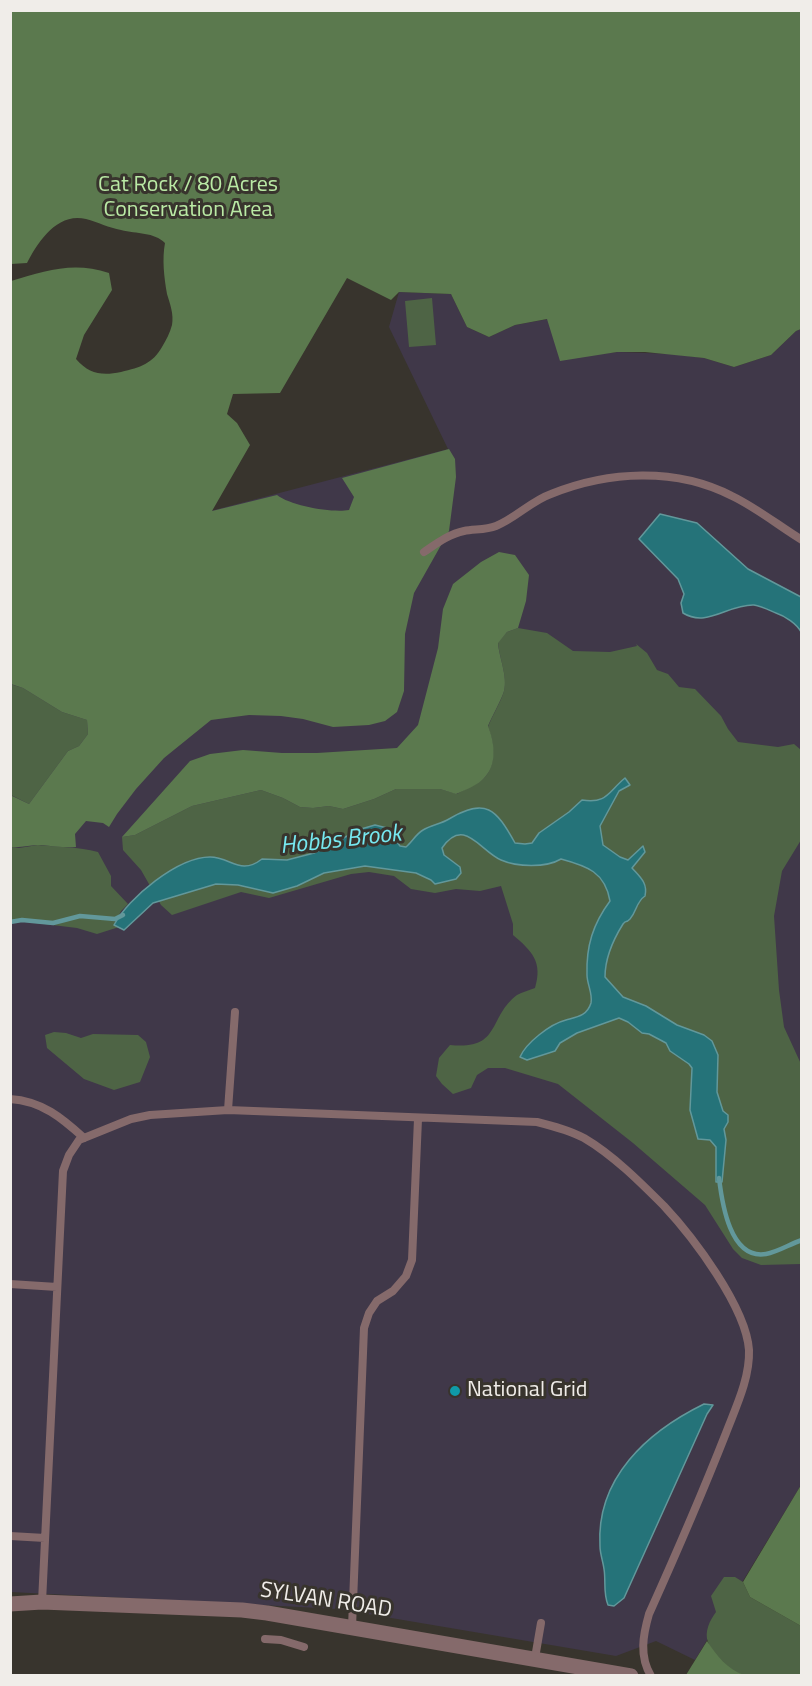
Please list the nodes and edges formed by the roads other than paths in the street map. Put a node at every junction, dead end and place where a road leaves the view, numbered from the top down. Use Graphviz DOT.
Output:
graph roads {
  1 [pos="801,540"];
  2 [pos="424,552"];
  3 [pos="235,1012"];
  4 [pos="10,1099"];
  5 [pos="228,1110"];
  6 [pos="418,1119"];
  7 [pos="84,1138"];
  8 [pos="10,1284"];
  9 [pos="57,1287"];
  10 [pos="10,1536"];
  11 [pos="45,1538"];
  12 [pos="42,1602"];
  13 [pos="10,1604"];
  14 [pos="541,1623"];
  15 [pos="352,1627"];
  16 [pos="266,1639"];
  17 [pos="304,1647"];
  18 [pos="535,1658"];
  19 [pos="631,1676"];
  20 [pos="651,1676"];
  1 -- 2 [label="lane"];
  3 -- 5 [label="lane"];
  4 -- 7 [label="lane"];
  5 -- 6 [label="lane"];
  5 -- 7 [label="lane"];
  6 -- 15 [label="lane"];
  6 -- 20 [label="lane"];
  7 -- 9 [label="lane"];
  8 -- 9 [label="lane"];
  9 -- 11 [label="lane"];
  10 -- 11 [label="lane"];
  11 -- 12 [label="lane"];
  12 -- 13 [label="street, SYLVAN ROAD"];
  12 -- 15 [label="street, SYLVAN ROAD"];
  14 -- 18 [label="lane"];
  15 -- 18 [label="street, SYLVAN ROAD"];
  16 -- 17 [label="lane"];
  18 -- 19 [label="street, SYLVAN ROAD"];
}
